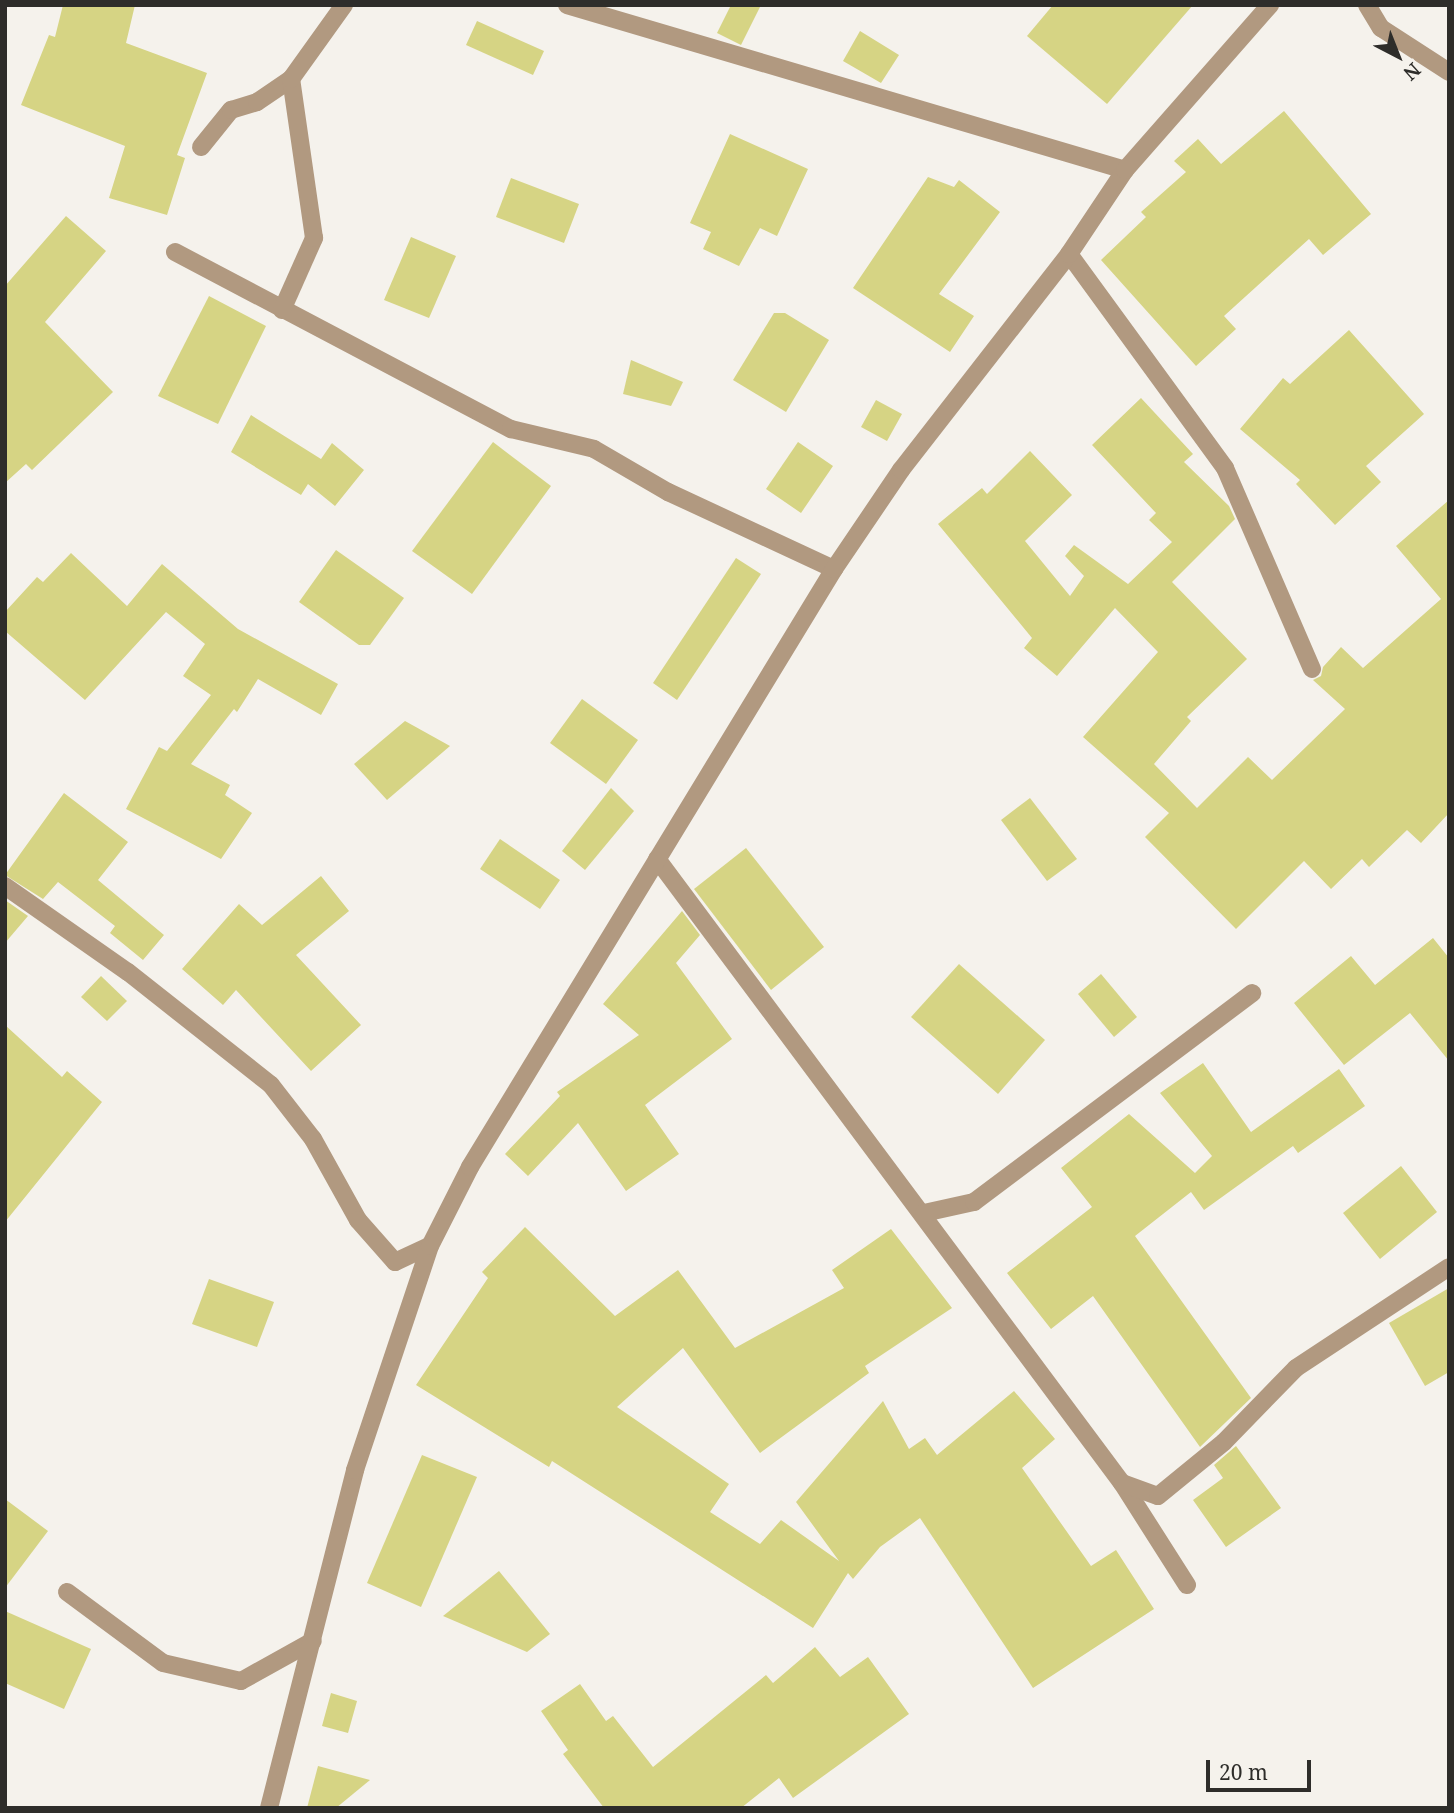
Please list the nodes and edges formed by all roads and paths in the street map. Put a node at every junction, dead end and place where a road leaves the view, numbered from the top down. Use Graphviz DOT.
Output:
graph roads {
  1 [pos="344,5"];
  2 [pos="567,5"];
  3 [pos="1270,5"];
  4 [pos="1367,5"];
  5 [pos="1449,72"];
  6 [pos="291,79"];
  7 [pos="201,147"];
  8 [pos="1125,170"];
  9 [pos="175,252"];
  10 [pos="1069,254"];
  11 [pos="282,310"];
  12 [pos="835,569"];
  13 [pos="1312,669"];
  14 [pos="657,859"];
  15 [pos="5,886"];
  16 [pos="1252,993"];
  17 [pos="924,1213"];
  18 [pos="430,1246"];
  19 [pos="1449,1267"];
  20 [pos="1122,1483"];
  21 [pos="1187,1585"];
  22 [pos="67,1592"];
  23 [pos="313,1641"];
  24 [pos="269,1808"];
  1 -- 6 [label="street"];
  2 -- 8 [label="street"];
  3 -- 8 [label="street"];
  4 -- 5 [label="street"];
  6 -- 7 [label="street"];
  6 -- 11 [label="street"];
  8 -- 10 [label="street"];
  9 -- 11 [label="street"];
  10 -- 12 [label="street"];
  10 -- 13 [label="street"];
  11 -- 12 [label="street"];
  12 -- 14 [label="street"];
  14 -- 17 [label="street"];
  14 -- 18 [label="street"];
  15 -- 18 [label="street"];
  16 -- 17 [label="street"];
  17 -- 20 [label="street"];
  18 -- 23 [label="street"];
  19 -- 20 [label="street"];
  20 -- 21 [label="street"];
  22 -- 23 [label="street"];
  23 -- 24 [label="street"];
}
